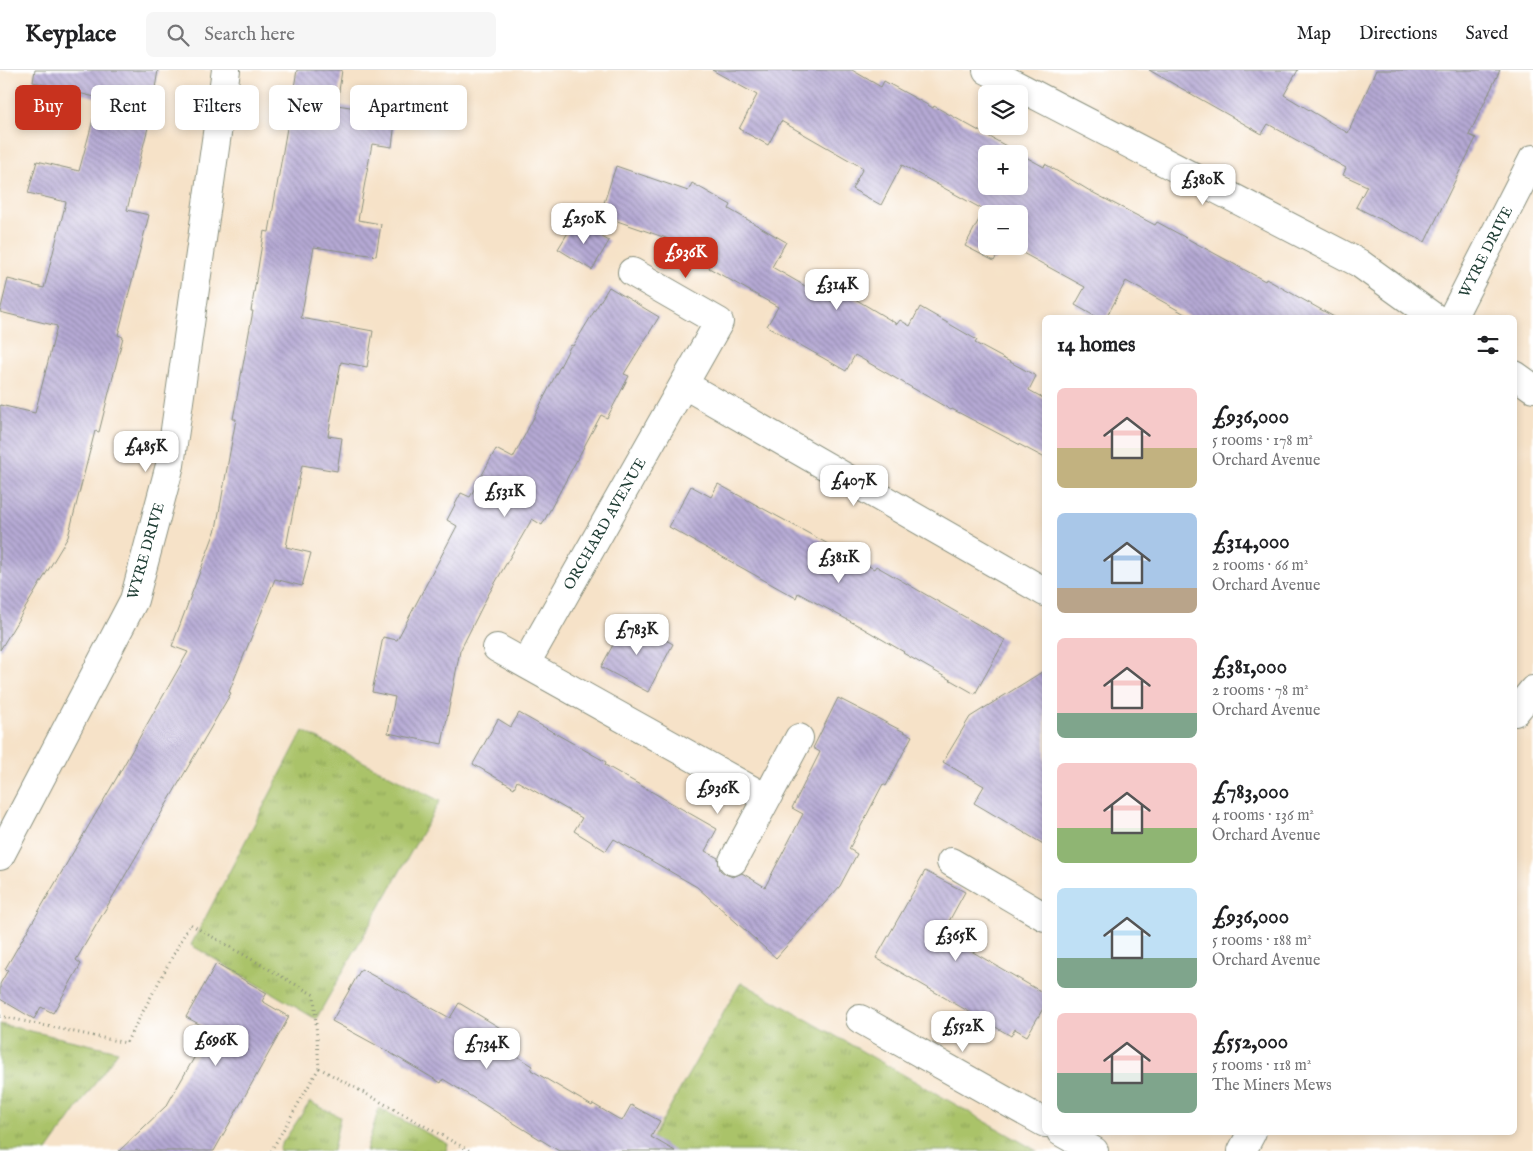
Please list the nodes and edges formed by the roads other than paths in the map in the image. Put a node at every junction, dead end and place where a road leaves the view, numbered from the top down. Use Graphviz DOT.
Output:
graph roads {
  1 [pos="226,70"];
  2 [pos="987,70"];
  3 [pos="1533,160"];
  4 [pos="632,272"];
  5 [pos="1431,315"];
  6 [pos="1454,315"];
  7 [pos="1517,376"];
  8 [pos="685,385"];
  9 [pos="1533,388"];
  10 [pos="1042,590"];
  11 [pos="497,648"];
  12 [pos="526,663"];
  13 [pos="1533,690"];
  14 [pos="1517,710"];
  15 [pos="799,738"];
  16 [pos="766,798"];
  17 [pos="0,856"];
  18 [pos="733,861"];
  19 [pos="951,862"];
  20 [pos="1042,915"];
  21 [pos="860,1019"];
  22 [pos="1042,1122"];
  23 [pos="1066,1135"];
  24 [pos="1250,1135"];
  25 [pos="1094,1151"];
  26 [pos="1242,1151"];
  1 -- 17 [label="street, WYRE DRIVE"];
  2 -- 5 [label="street"];
  3 -- 6 [label="street, WYRE DRIVE"];
  4 -- 8 [label="street, ORCHARD AVENUE"];
  7 -- 9 [label="street"];
  8 -- 10 [label="street"];
  8 -- 12 [label="street, ORCHARD AVENUE"];
  11 -- 12 [label="street"];
  12 -- 16 [label="street"];
  13 -- 14 [label="street"];
  15 -- 16 [label="street"];
  16 -- 18 [label="street"];
  19 -- 20 [label="street"];
  21 -- 22 [label="street"];
  23 -- 25 [label="street"];
  24 -- 26 [label="street"];
}
